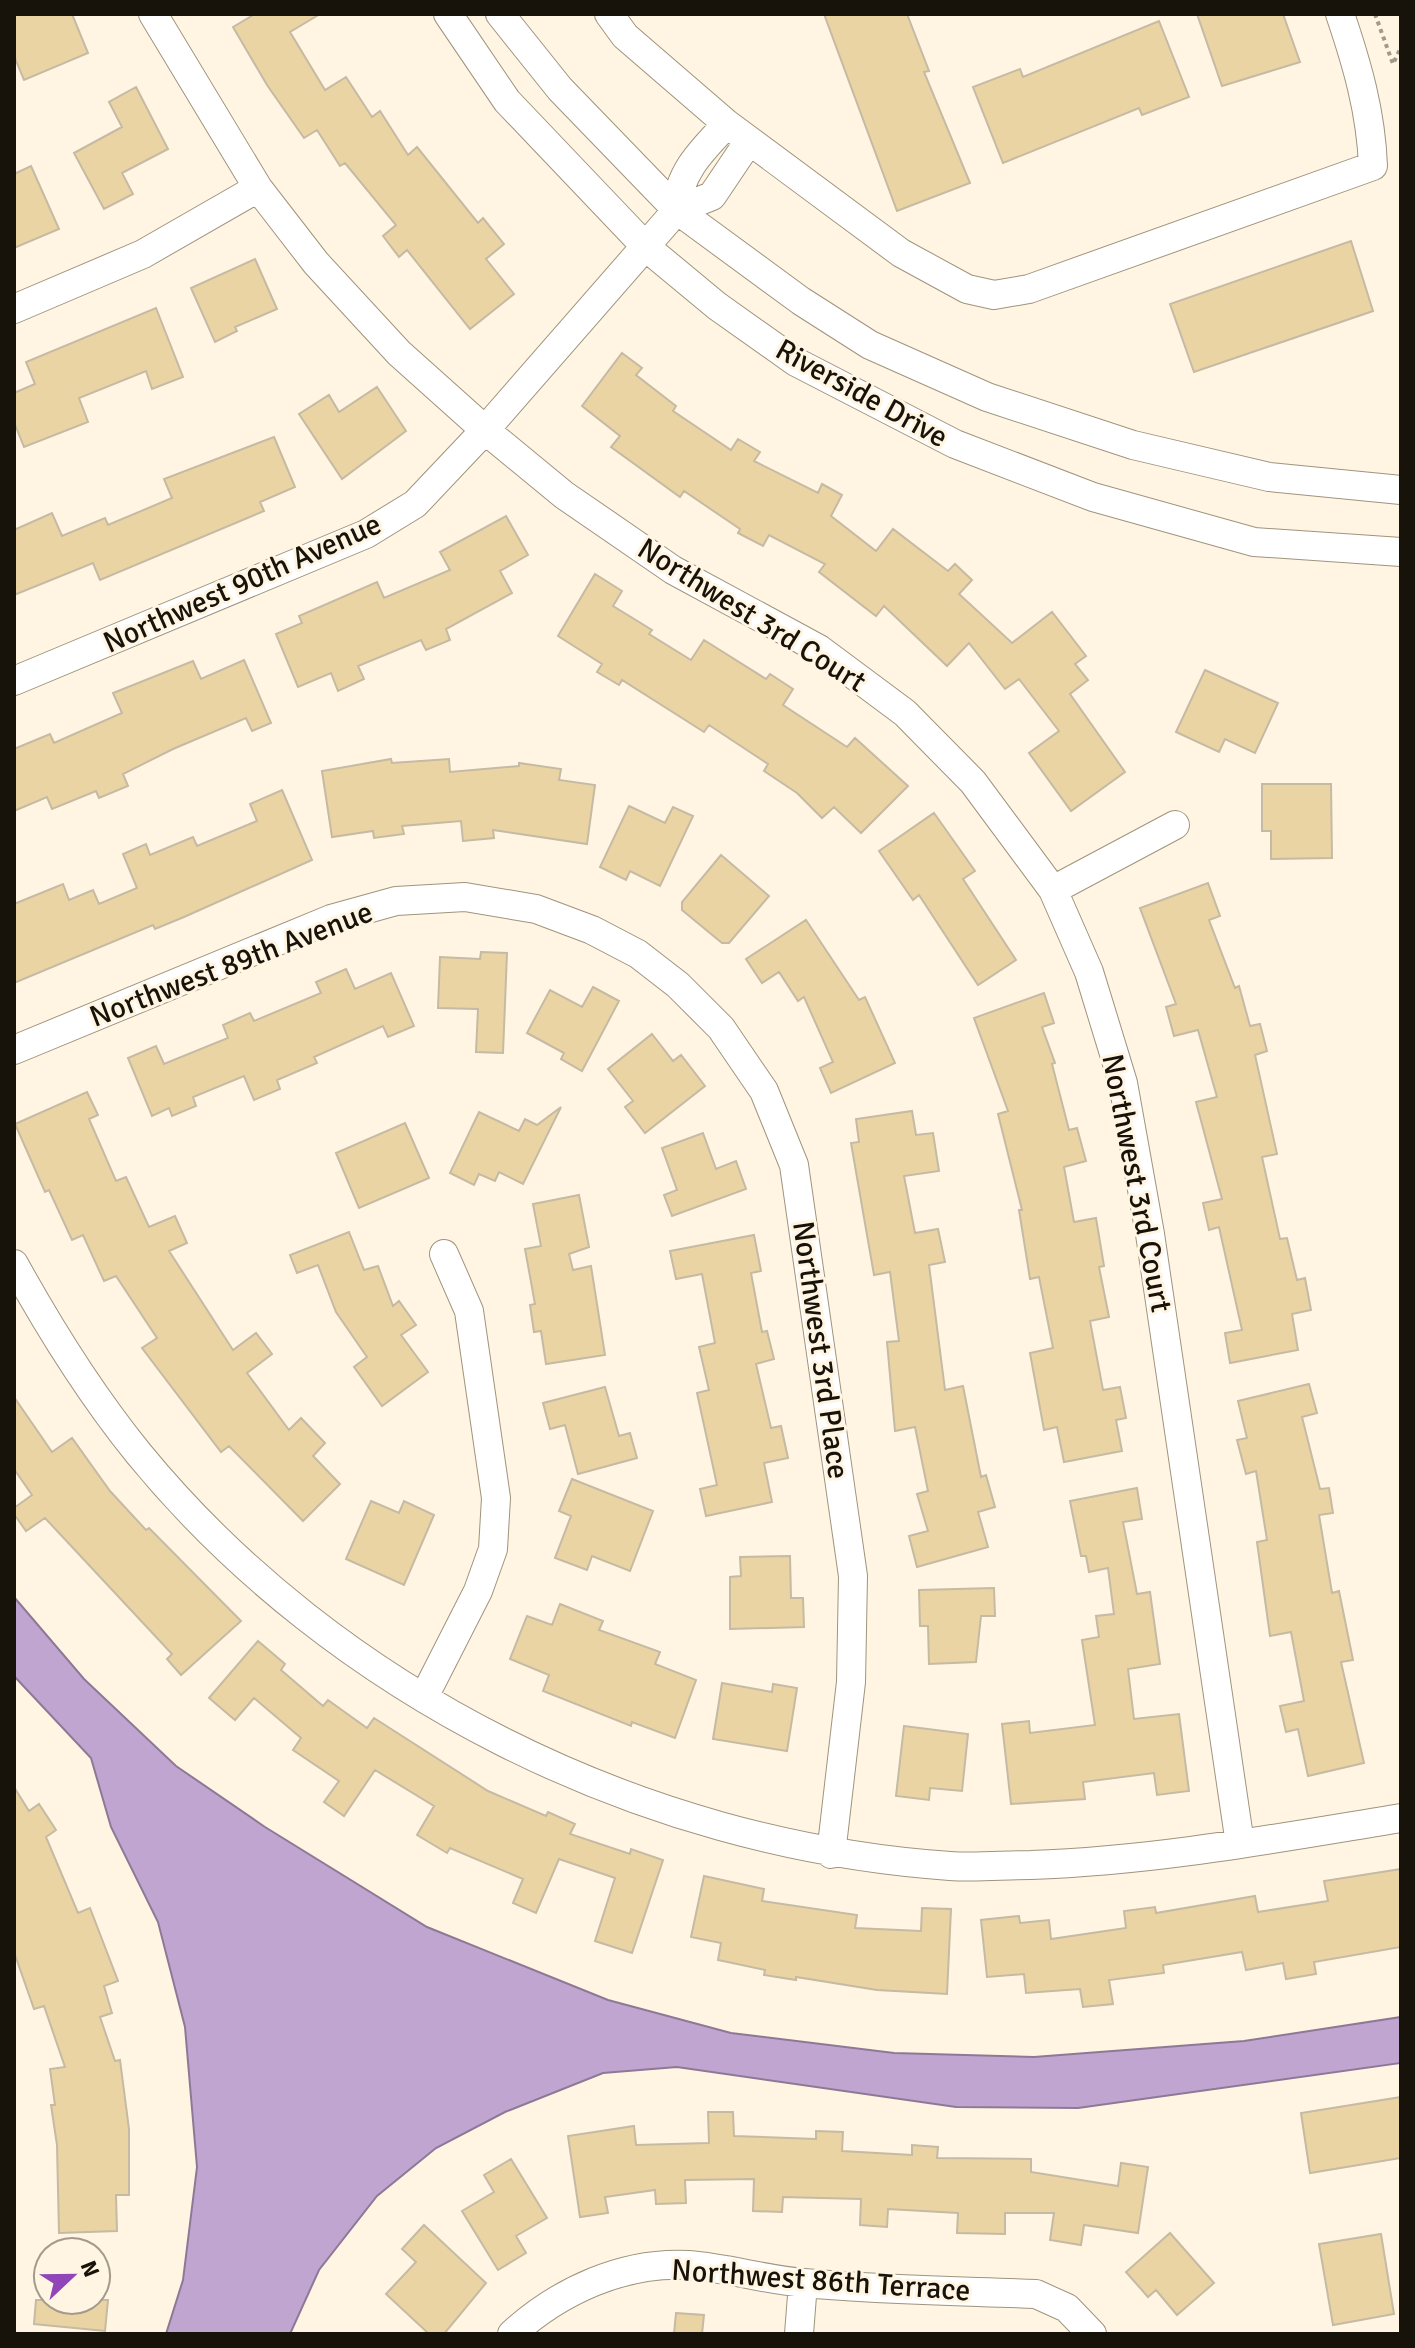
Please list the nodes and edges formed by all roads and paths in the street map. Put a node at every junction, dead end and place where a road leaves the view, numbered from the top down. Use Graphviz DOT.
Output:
graph roads {
  1 [pos="153,14"];
  2 [pos="448,14"];
  3 [pos="500,14"];
  4 [pos="609,14"];
  5 [pos="1340,14"];
  6 [pos="1375,14"];
  7 [pos="1401,47"];
  8 [pos="738,132"];
  9 [pos="258,188"];
  10 [pos="677,210"];
  11 [pos="647,248"];
  12 [pos="14,309"];
  13 [pos="485,430"];
  14 [pos="1401,490"];
  15 [pos="1401,552"];
  16 [pos="14,681"];
  17 [pos="1175,825"];
  18 [pos="1053,890"];
  19 [pos="592,930"];
  20 [pos="14,1050"];
  21 [pos="444,1254"];
  22 [pos="14,1264"];
  23 [pos="424,1697"];
  24 [pos="1401,1818"];
  25 [pos="1240,1844"];
  26 [pos="831,1854"];
  27 [pos="803,2283"];
  28 [pos="1090,2332"];
  29 [pos="512,2334"];
  30 [pos="799,2334"];
  1 -- 9 [label="street, Northwest 3rd Court"];
  2 -- 11 [label="street, Riverside Drive"];
  3 -- 10 [label="street, Riverside Drive"];
  4 -- 8 [label="street"];
  5 -- 8 [label="street"];
  6 -- 7 [label="path"];
  8 -- 10 [label="street"];
  9 -- 12 [label="street"];
  9 -- 13 [label="street, Northwest 3rd Court"];
  10 -- 11 [label="street, Northwest 90th Avenue"];
  10 -- 14 [label="street, Riverside Drive"];
  11 -- 13 [label="street, Northwest 90th Avenue"];
  11 -- 15 [label="street, Riverside Drive"];
  13 -- 16 [label="street, Northwest 90th Avenue"];
  13 -- 18 [label="street, Northwest 3rd Court"];
  17 -- 18 [label="street"];
  18 -- 25 [label="street, Northwest 3rd Court"];
  19 -- 20 [label="street, Northwest 89th Avenue"];
  19 -- 26 [label="street, Northwest 3rd Place"];
  21 -- 23 [label="street"];
  22 -- 23 [label="street"];
  23 -- 26 [label="street"];
  24 -- 25 [label="street"];
  25 -- 26 [label="street"];
  27 -- 28 [label="street, Northwest 86th Terrace"];
  27 -- 29 [label="street, Northwest 86th Terrace"];
  27 -- 30 [label="street"];
}
